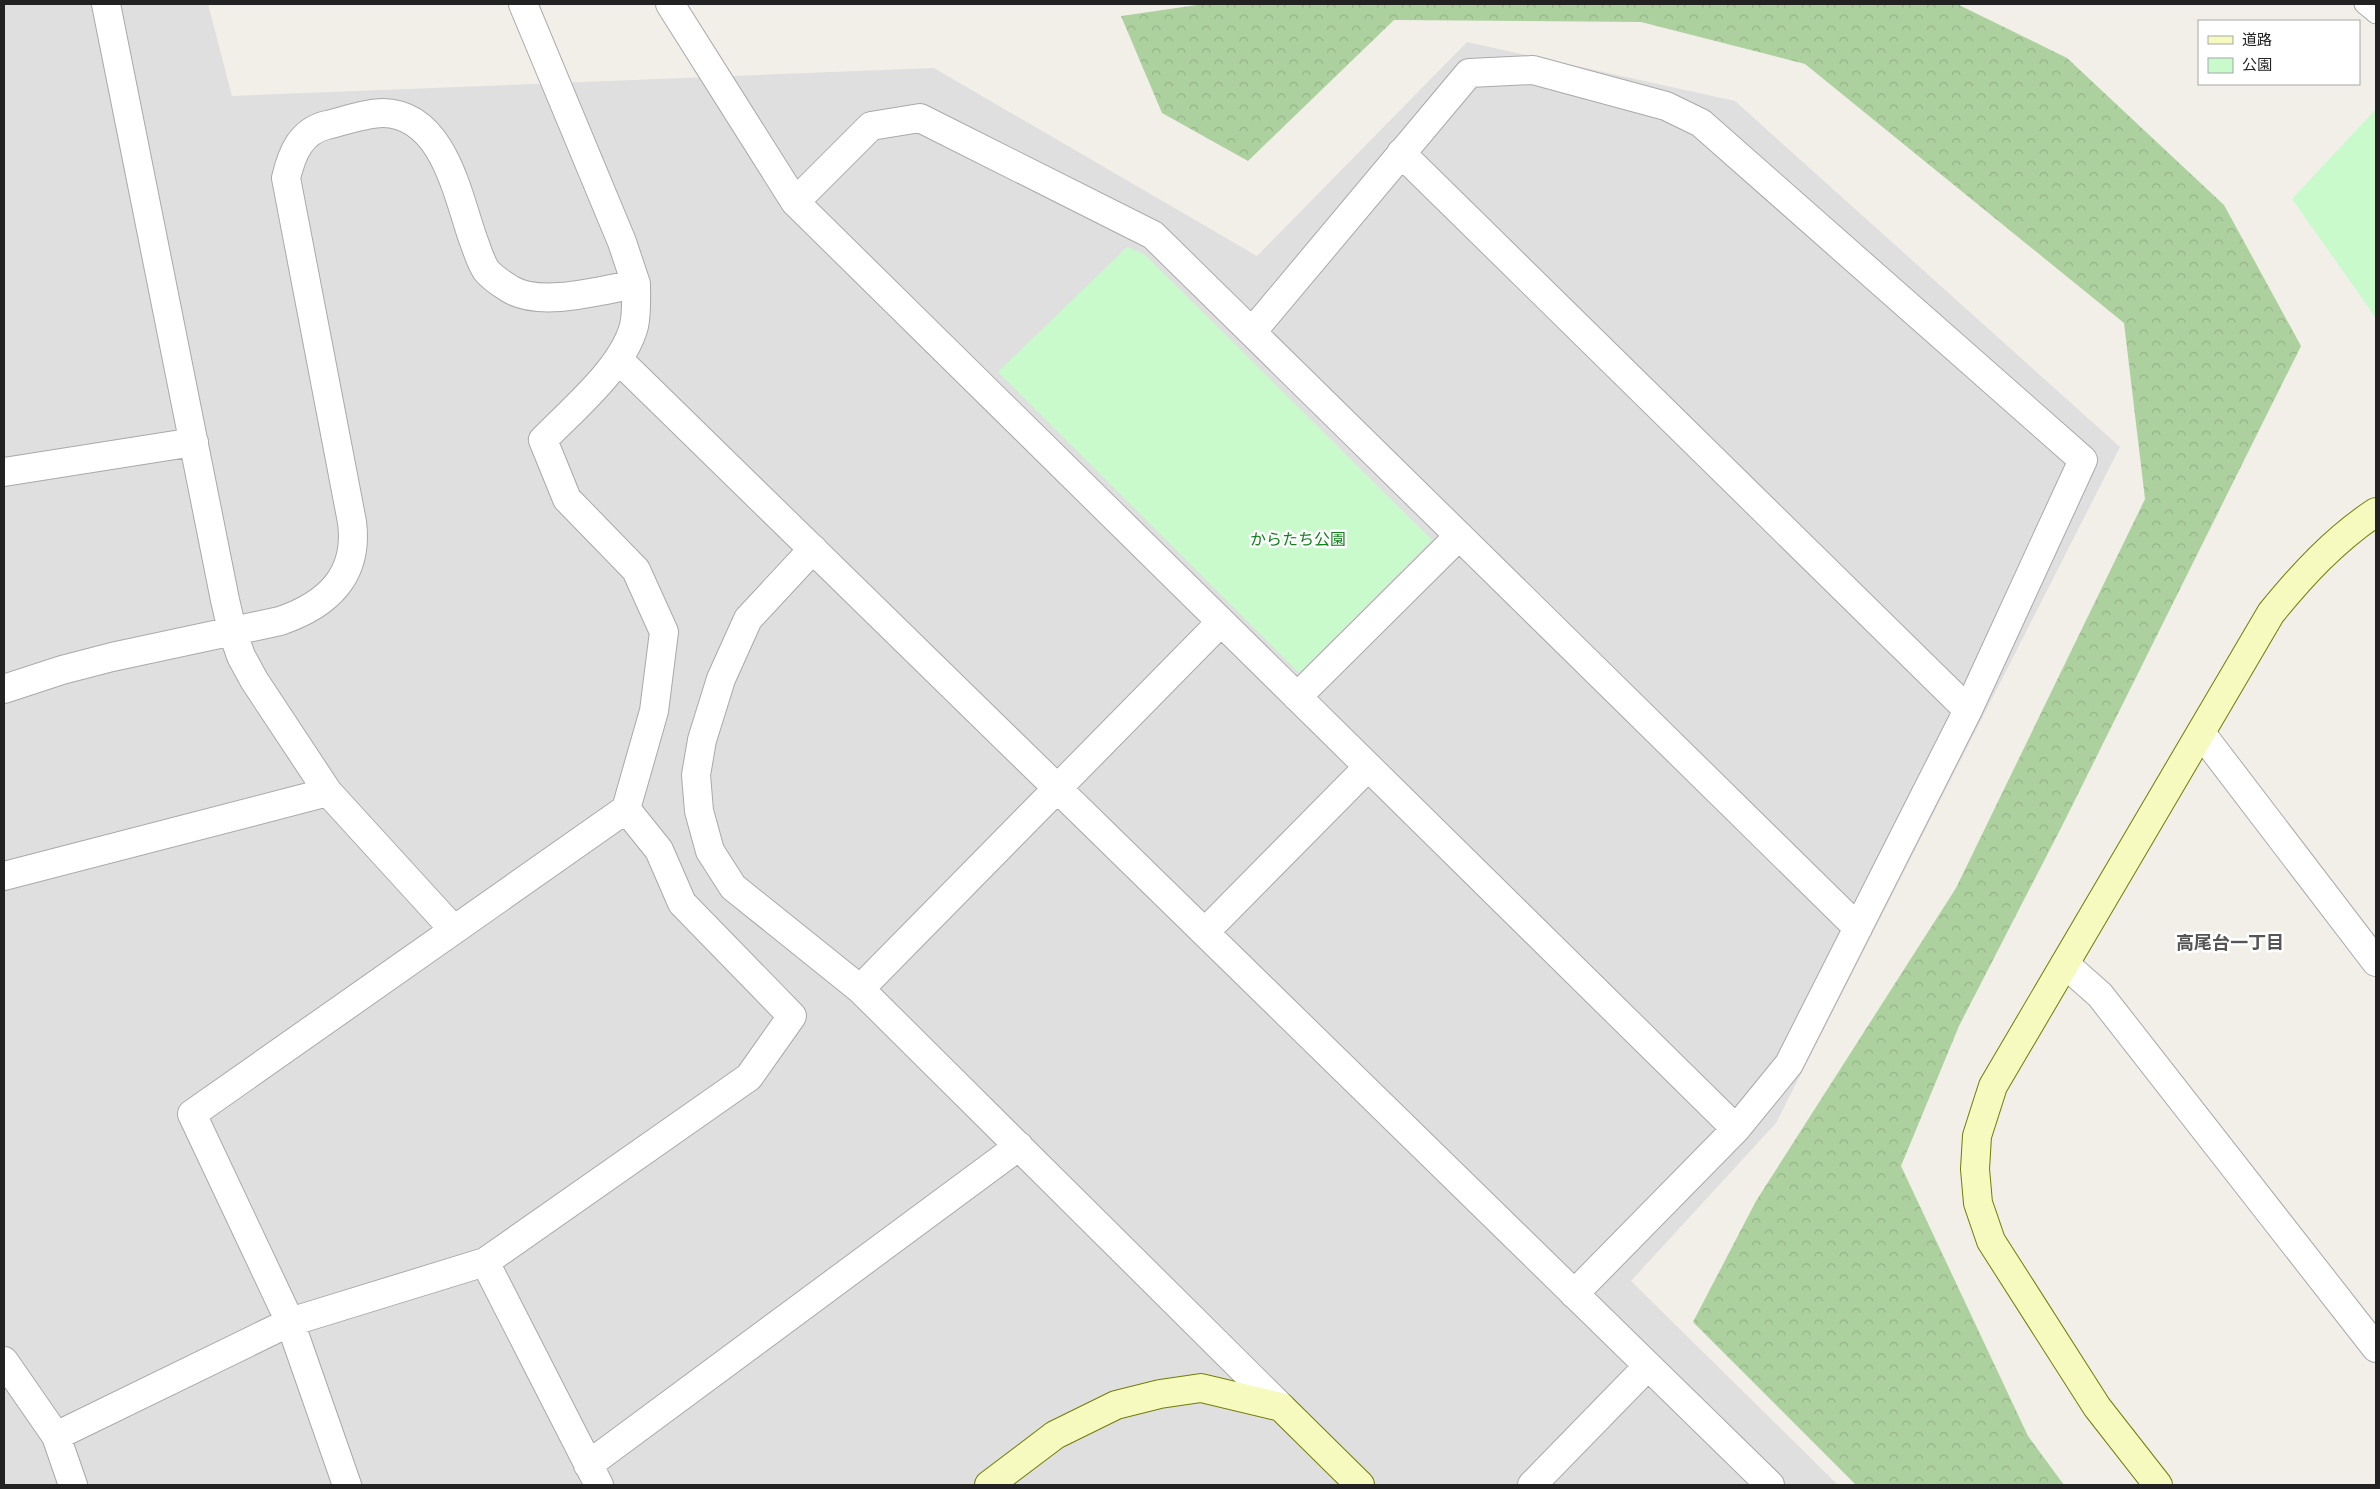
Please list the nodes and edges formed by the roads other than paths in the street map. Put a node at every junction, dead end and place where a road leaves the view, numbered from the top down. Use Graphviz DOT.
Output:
graph roads {
  1 [pos="106,4"];
  2 [pos="524,4"];
  3 [pos="670,4"];
  4 [pos="2364,4"];
  5 [pos="2376,14"];
  6 [pos="1401,153"];
  7 [pos="795,202"];
  8 [pos="636,284"];
  9 [pos="1252,332"];
  10 [pos="620,360"];
  11 [pos="194,442"];
  12 [pos="4,472"];
  13 [pos="2376,512"];
  14 [pos="1459,536"];
  15 [pos="813,549"];
  16 [pos="1221,622"];
  17 [pos="232,630"];
  18 [pos="4,689"];
  19 [pos="1297,697"];
  20 [pos="1968,710"];
  21 [pos="2201,733"];
  22 [pos="1368,767"];
  23 [pos="1058,789"];
  24 [pos="328,792"];
  25 [pos="626,809"];
  26 [pos="4,876"];
  27 [pos="1858,928"];
  28 [pos="454,930"];
  29 [pos="1205,932"];
  30 [pos="2376,962"];
  31 [pos="2065,964"];
  32 [pos="860,989"];
  33 [pos="1736,1129"];
  34 [pos="1019,1146"];
  35 [pos="485,1262"];
  36 [pos="1574,1294"];
  37 [pos="290,1322"];
  38 [pos="2376,1348"];
  39 [pos="4,1361"];
  40 [pos="1648,1366"];
  41 [pos="1281,1407"];
  42 [pos="56,1436"];
  43 [pos="594,1475"];
  44 [pos="73,1485"];
  45 [pos="347,1485"];
  46 [pos="989,1485"];
  47 [pos="1360,1485"];
  48 [pos="1532,1485"];
  49 [pos="1770,1485"];
  50 [pos="2158,1485"];
  1 -- 11 [label="street"];
  2 -- 8 [label="street"];
  3 -- 7 [label="street"];
  4 -- 5 [label="lane"];
  6 -- 9 [label="street"];
  6 -- 20 [label="street"];
  6 -- 20 [label="street"];
  7 -- 9 [label="street"];
  7 -- 16 [label="street"];
  8 -- 10 [label="street"];
  8 -- 17 [label="street"];
  9 -- 14 [label="street"];
  10 -- 15 [label="street"];
  10 -- 25 [label="street"];
  11 -- 12 [label="street"];
  11 -- 17 [label="street"];
  13 -- 21 [label="street"];
  14 -- 19 [label="street"];
  14 -- 27 [label="street"];
  15 -- 23 [label="street"];
  15 -- 32 [label="street"];
  16 -- 19 [label="street"];
  16 -- 23 [label="street"];
  17 -- 18 [label="street"];
  17 -- 24 [label="street"];
  19 -- 22 [label="street"];
  20 -- 27 [label="street"];
  21 -- 30 [label="street"];
  21 -- 31 [label="street"];
  22 -- 29 [label="street"];
  22 -- 33 [label="street"];
  23 -- 29 [label="street"];
  23 -- 32 [label="street"];
  24 -- 26 [label="street"];
  24 -- 28 [label="street"];
  25 -- 28 [label="street"];
  25 -- 35 [label="street"];
  27 -- 33 [label="street"];
  28 -- 37 [label="street"];
  29 -- 36 [label="street"];
  31 -- 38 [label="street"];
  31 -- 50 [label="street"];
  32 -- 34 [label="street"];
  33 -- 36 [label="street"];
  34 -- 41 [label="street"];
  34 -- 43 [label="street"];
  35 -- 37 [label="street"];
  35 -- 43 [label="street"];
  36 -- 40 [label="street"];
  37 -- 42 [label="street"];
  37 -- 45 [label="street"];
  39 -- 42 [label="street"];
  40 -- 48 [label="street"];
  40 -- 49 [label="street"];
  41 -- 46 [label="street"];
  41 -- 47 [label="street"];
  42 -- 44 [label="street"];
}
